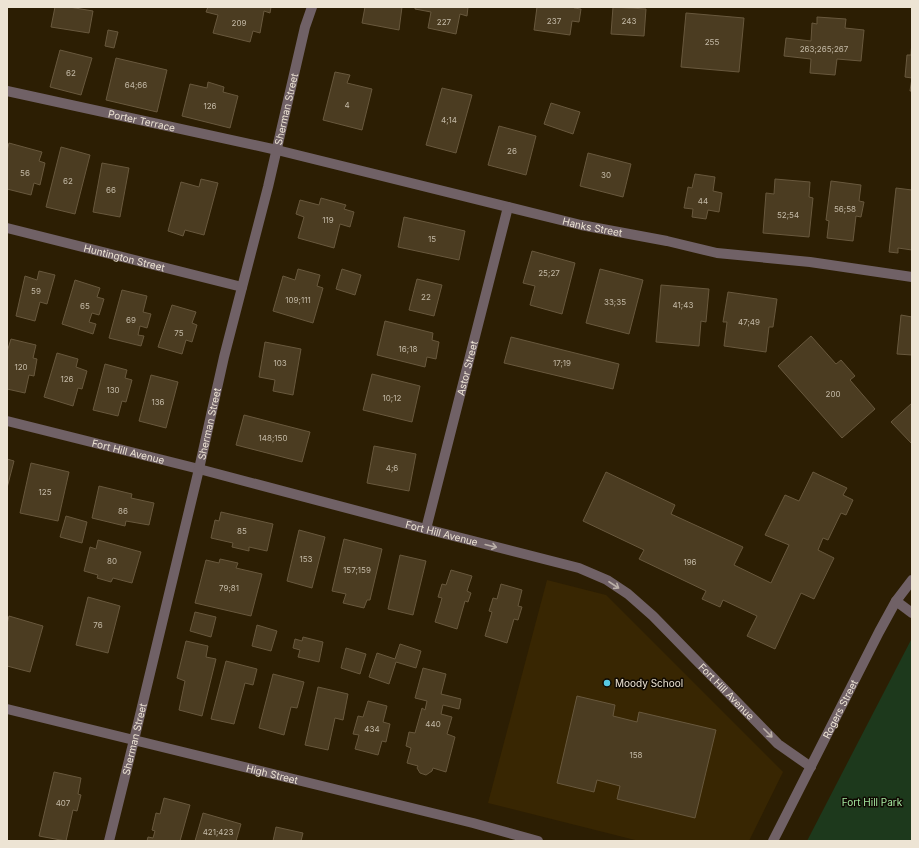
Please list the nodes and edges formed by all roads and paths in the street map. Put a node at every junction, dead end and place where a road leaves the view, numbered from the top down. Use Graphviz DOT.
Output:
graph roads {
  1 [pos="312,7"];
  2 [pos="7,91"];
  3 [pos="277,150"];
  4 [pos="508,208"];
  5 [pos="7,228"];
  6 [pos="912,277"];
  7 [pos="242,287"];
  8 [pos="7,421"];
  9 [pos="199,469"];
  10 [pos="426,529"];
  11 [pos="912,580"];
  12 [pos="896,601"];
  13 [pos="912,613"];
  14 [pos="7,708"];
  15 [pos="134,740"];
  16 [pos="811,767"];
  17 [pos="109,841"];
  18 [pos="538,841"];
  19 [pos="773,841"];
  1 -- 3 [label="street, Sherman Street"];
  2 -- 3 [label="street, Porter Terrace"];
  3 -- 4 [label="street, Hanks Street"];
  3 -- 7 [label="street, Sherman Street"];
  4 -- 6 [label="street, Hanks Street"];
  4 -- 10 [label="street, Astor Street"];
  5 -- 7 [label="street, Huntington Street"];
  7 -- 9 [label="street, Sherman Street"];
  8 -- 9 [label="street, Fort Hill Avenue"];
  9 -- 10 [label="street, Fort Hill Avenue"];
  9 -- 15 [label="street, Sherman Street"];
  10 -- 16 [label="street, Fort Hill Avenue, one-way"];
  11 -- 12 [label="street, Rogers Street"];
  12 -- 13 [label="street"];
  12 -- 16 [label="street, Rogers Street"];
  14 -- 15 [label="street, High Street"];
  15 -- 17 [label="street, Sherman Street"];
  15 -- 18 [label="street, High Street"];
  16 -- 19 [label="street, Rogers Street"];
}
